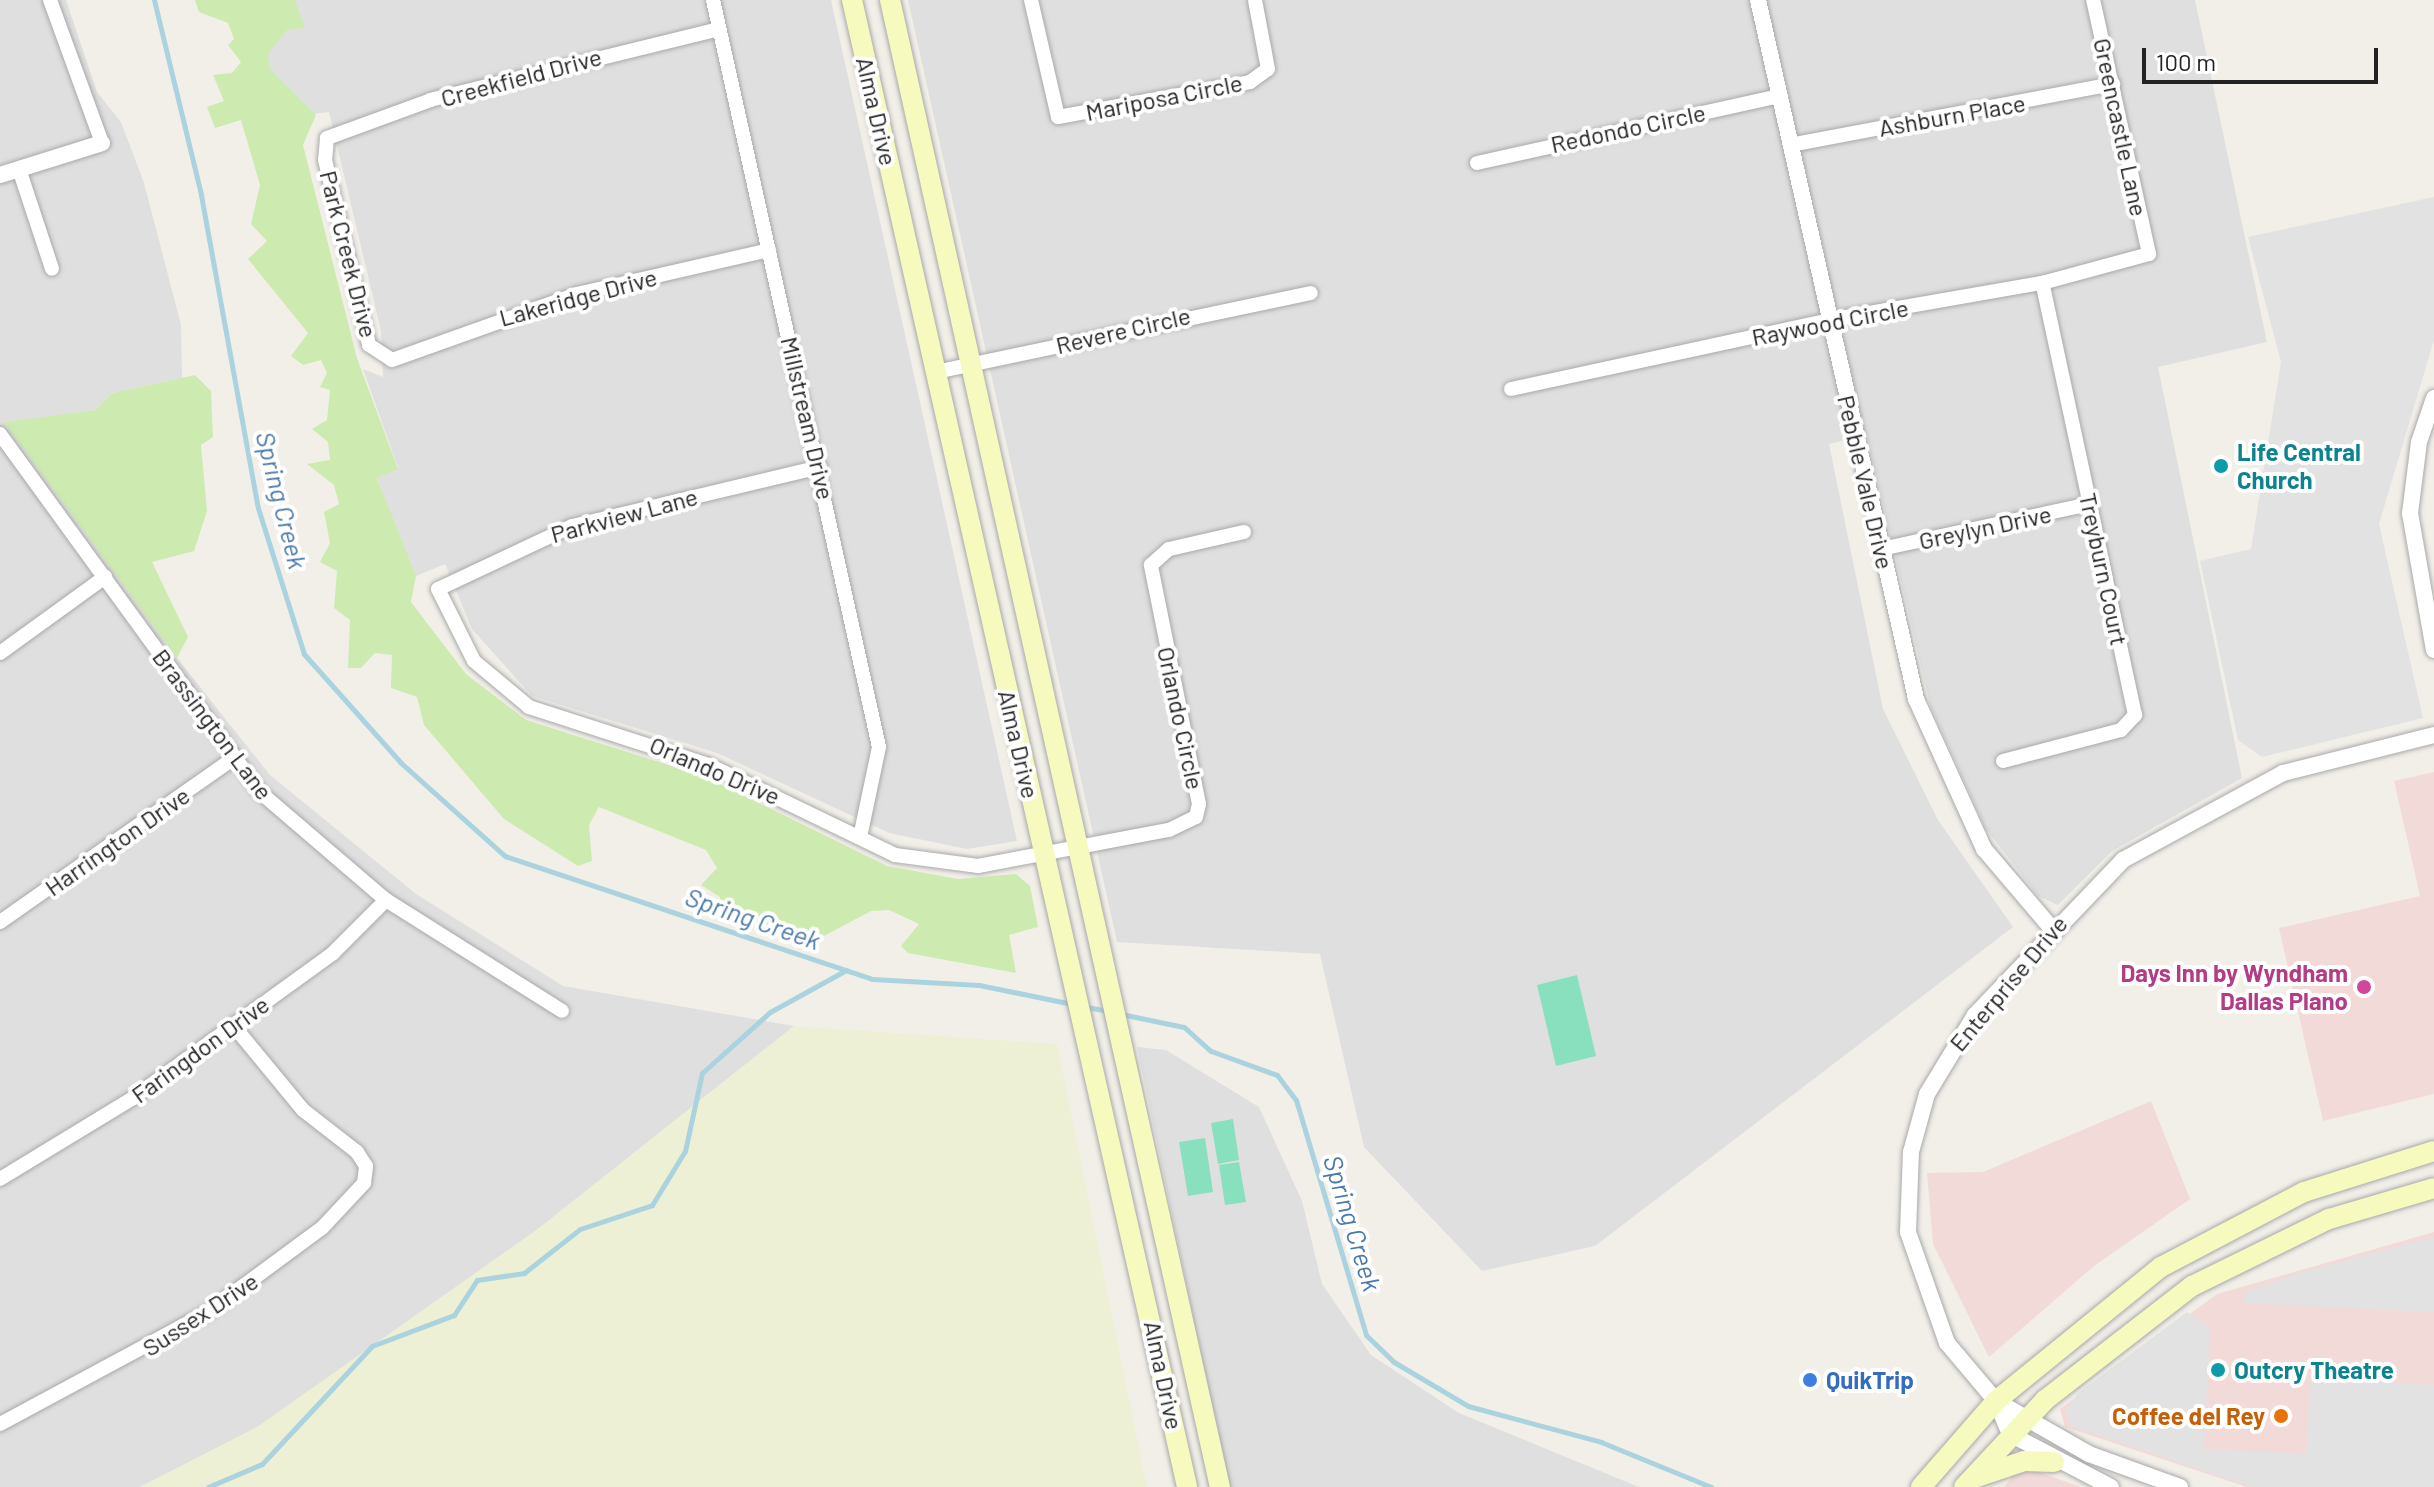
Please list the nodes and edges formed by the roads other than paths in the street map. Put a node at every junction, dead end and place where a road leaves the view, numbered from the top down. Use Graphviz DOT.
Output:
graph roads {
  1 [pos="50,0"];
  2 [pos="713,0"];
  3 [pos="852,0"];
  4 [pos="890,0"];
  5 [pos="1031,0"];
  6 [pos="1255,0"];
  7 [pos="1758,0"];
  8 [pos="2093,0"];
  9 [pos="719,29"];
  10 [pos="2113,84"];
  11 [pos="1779,96"];
  12 [pos="327,138"];
  13 [pos="102,143"];
  14 [pos="1790,145"];
  15 [pos="1477,163"];
  16 [pos="19,169"];
  17 [pos="0,175"];
  18 [pos="769,250"];
  19 [pos="2149,254"];
  20 [pos="52,269"];
  21 [pos="2042,283"];
  22 [pos="1311,293"];
  23 [pos="1829,320"];
  24 [pos="392,360"];
  25 [pos="975,363"];
  26 [pos="936,372"];
  27 [pos="1511,389"];
  28 [pos="2434,398"];
  29 [pos="0,434"];
  30 [pos="820,467"];
  31 [pos="2090,504"];
  32 [pos="1244,532"];
  33 [pos="1881,549"];
  34 [pos="105,577"];
  35 [pos="438,589"];
  36 [pos="2434,650"];
  37 [pos="0,653"];
  38 [pos="2434,735"];
  39 [pos="233,759"];
  40 [pos="2003,761"];
  41 [pos="860,837"];
  42 [pos="1078,848"];
  43 [pos="1044,855"];
  44 [pos="386,900"];
  45 [pos="0,922"];
  46 [pos="2052,929"];
  47 [pos="562,1011"];
  48 [pos="233,1025"];
  49 [pos="2434,1151"];
  50 [pos="0,1179"];
  51 [pos="2434,1188"];
  52 [pos="1163,1223"];
  53 [pos="1132,1231"];
  54 [pos="1996,1401"];
  55 [pos="2027,1415"];
  56 [pos="0,1424"];
  57 [pos="2010,1434"];
  58 [pos="2054,1462"];
  59 [pos="1967,1483"];
  60 [pos="1187,1487"];
  61 [pos="1220,1487"];
  62 [pos="1921,1487"];
  63 [pos="2111,1487"];
  64 [pos="2180,1487"];
  1 -- 13 [label="street"];
  2 -- 9 [label="street, Millstream Drive"];
  3 -- 26 [label="main road, Alma Drive"];
  4 -- 25 [label="main road, Alma Drive"];
  5 -- 6 [label="street, Mariposa Circle"];
  7 -- 11 [label="street, Pebble Vale Drive"];
  8 -- 10 [label="street, Greencastle Lane"];
  9 -- 12 [label="street, Creekfield Drive"];
  9 -- 18 [label="street, Millstream Drive"];
  10 -- 14 [label="street, Ashburn Place"];
  10 -- 19 [label="street, Greencastle Lane"];
  11 -- 14 [label="street, Pebble Vale Drive"];
  11 -- 15 [label="street, Redondo Circle"];
  12 -- 24 [label="street, Park Creek Drive"];
  13 -- 16 [label="street"];
  14 -- 23 [label="street, Pebble Vale Drive"];
  16 -- 17 [label="street"];
  16 -- 20 [label="street"];
  18 -- 24 [label="street, Lakeridge Drive"];
  18 -- 30 [label="street, Millstream Drive"];
  19 -- 21 [label="street, Raywood Circle"];
  21 -- 23 [label="street, Raywood Circle"];
  21 -- 31 [label="street, Treyburn Court"];
  22 -- 25 [label="street, Revere Circle"];
  23 -- 27 [label="street, Raywood Circle"];
  23 -- 33 [label="street, Pebble Vale Drive"];
  25 -- 26 [label="street, Revere Circle"];
  25 -- 42 [label="main road, Alma Drive"];
  26 -- 43 [label="main road, Alma Drive"];
  28 -- 36 [label="street"];
  29 -- 34 [label="street, Brassington Lane"];
  30 -- 35 [label="street, Parkview Lane"];
  30 -- 41 [label="street, Millstream Drive"];
  31 -- 33 [label="street, Greylyn Drive"];
  31 -- 40 [label="street, Treyburn Court"];
  32 -- 42 [label="street, Orlando Circle"];
  33 -- 46 [label="street, Pebble Vale Drive"];
  34 -- 37 [label="street"];
  34 -- 39 [label="street, Brassington Lane"];
  35 -- 41 [label="street, Orlando Drive"];
  38 -- 46 [label="street, Enterprise Drive"];
  39 -- 44 [label="street, Brassington Lane"];
  39 -- 45 [label="street, Harrington Drive"];
  41 -- 43 [label="street, Orlando Drive"];
  42 -- 43 [label="street, Orlando Circle"];
  42 -- 52 [label="main road, Alma Drive"];
  43 -- 53 [label="main road, Alma Drive"];
  44 -- 47 [label="street, Brassington Lane"];
  44 -- 48 [label="street, Faringdon Drive"];
  46 -- 54 [label="street, Enterprise Drive"];
  48 -- 50 [label="street, Faringdon Drive"];
  48 -- 56 [label="street, Sussex Drive"];
  49 -- 54 [label="main road"];
  51 -- 55 [label="main road"];
  52 -- 53 [label="main road"];
  52 -- 61 [label="main road, Alma Drive"];
  53 -- 60 [label="main road, Alma Drive"];
  54 -- 55 [label="street, Enterprise Drive"];
  54 -- 57 [label="street"];
  54 -- 62 [label="main road"];
  55 -- 57 [label="main road"];
  55 -- 64 [label="street, Enterprise Drive"];
  57 -- 58 [label="street"];
  57 -- 59 [label="main road"];
  58 -- 59 [label="main road"];
  58 -- 63 [label="street"];
}
